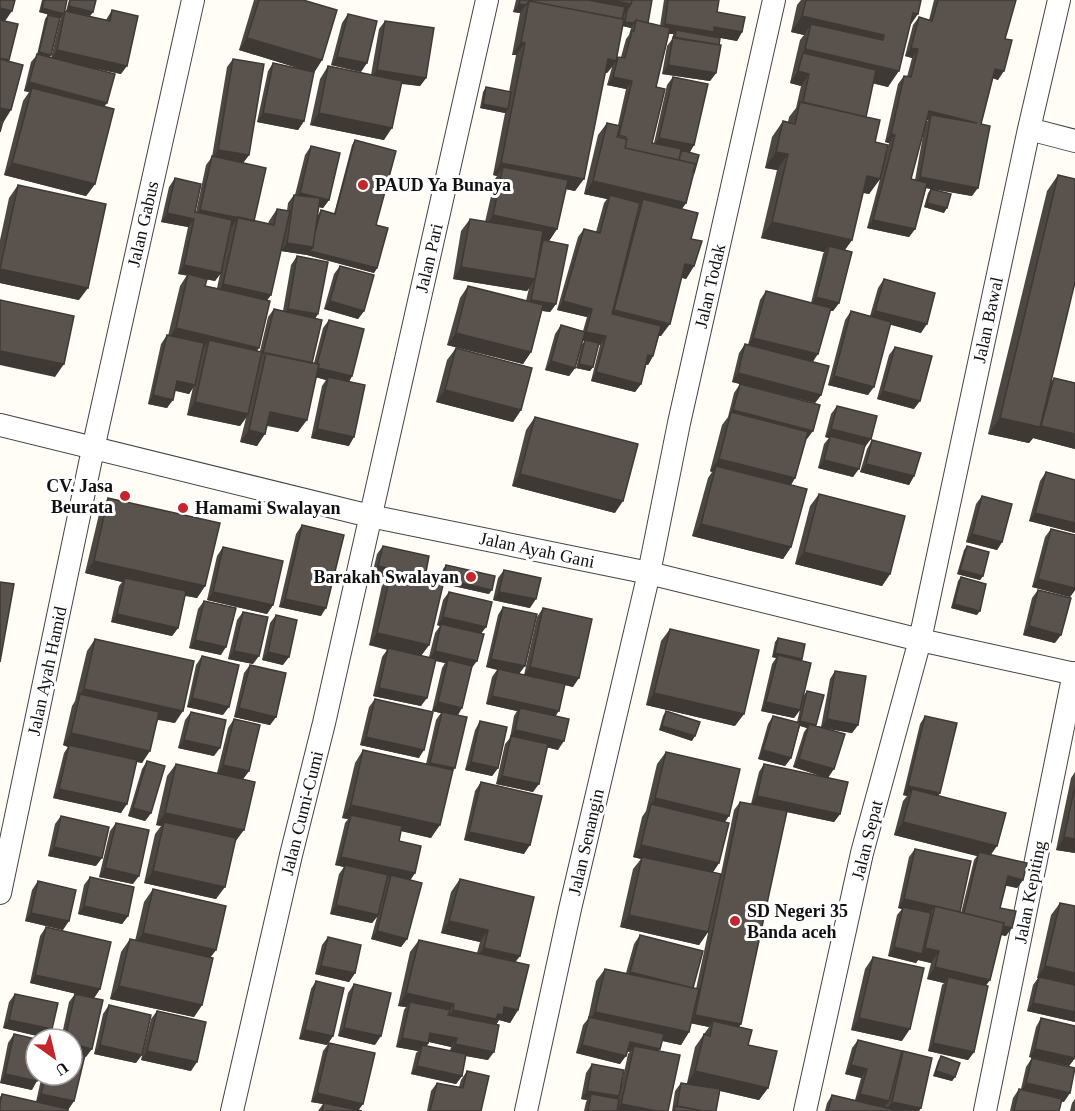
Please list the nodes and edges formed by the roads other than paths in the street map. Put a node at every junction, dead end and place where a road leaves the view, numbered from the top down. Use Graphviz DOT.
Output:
graph roads {
  1 [pos="193,0"];
  2 [pos="487,0"];
  3 [pos="774,0"];
  4 [pos="1059,0"];
  5 [pos="1029,129"];
  6 [pos="1075,141"];
  7 [pos="0,425"];
  8 [pos="93,449"];
  9 [pos="370,516"];
  10 [pos="649,573"];
  11 [pos="920,640"];
  12 [pos="1074,674"];
  13 [pos="0,893"];
  14 [pos="232,1111"];
  15 [pos="526,1111"];
  16 [pos="805,1111"];
  17 [pos="986,1111"];
  1 -- 8 [label="street, Jalan Gabus"];
  2 -- 9 [label="street, Jalan Pari"];
  3 -- 10 [label="street, Jalan Todak"];
  4 -- 5 [label="street, Jalan Bawal"];
  5 -- 6 [label="street"];
  5 -- 11 [label="street, Jalan Bawal"];
  7 -- 8 [label="street, Jalan Ayah Gani"];
  8 -- 9 [label="street, Jalan Ayah Gani"];
  8 -- 13 [label="street, Jalan Ayah Hamid"];
  9 -- 10 [label="street, Jalan Ayah Gani"];
  9 -- 14 [label="street, Jalan Cumi-Cumi"];
  10 -- 11 [label="street, Jalan Ayah Gani"];
  10 -- 15 [label="street, Jalan Senangin"];
  11 -- 12 [label="street, Jalan Ayah Gani"];
  11 -- 16 [label="street, Jalan Sepat"];
  12 -- 17 [label="street, Jalan Kepiting"];
}
